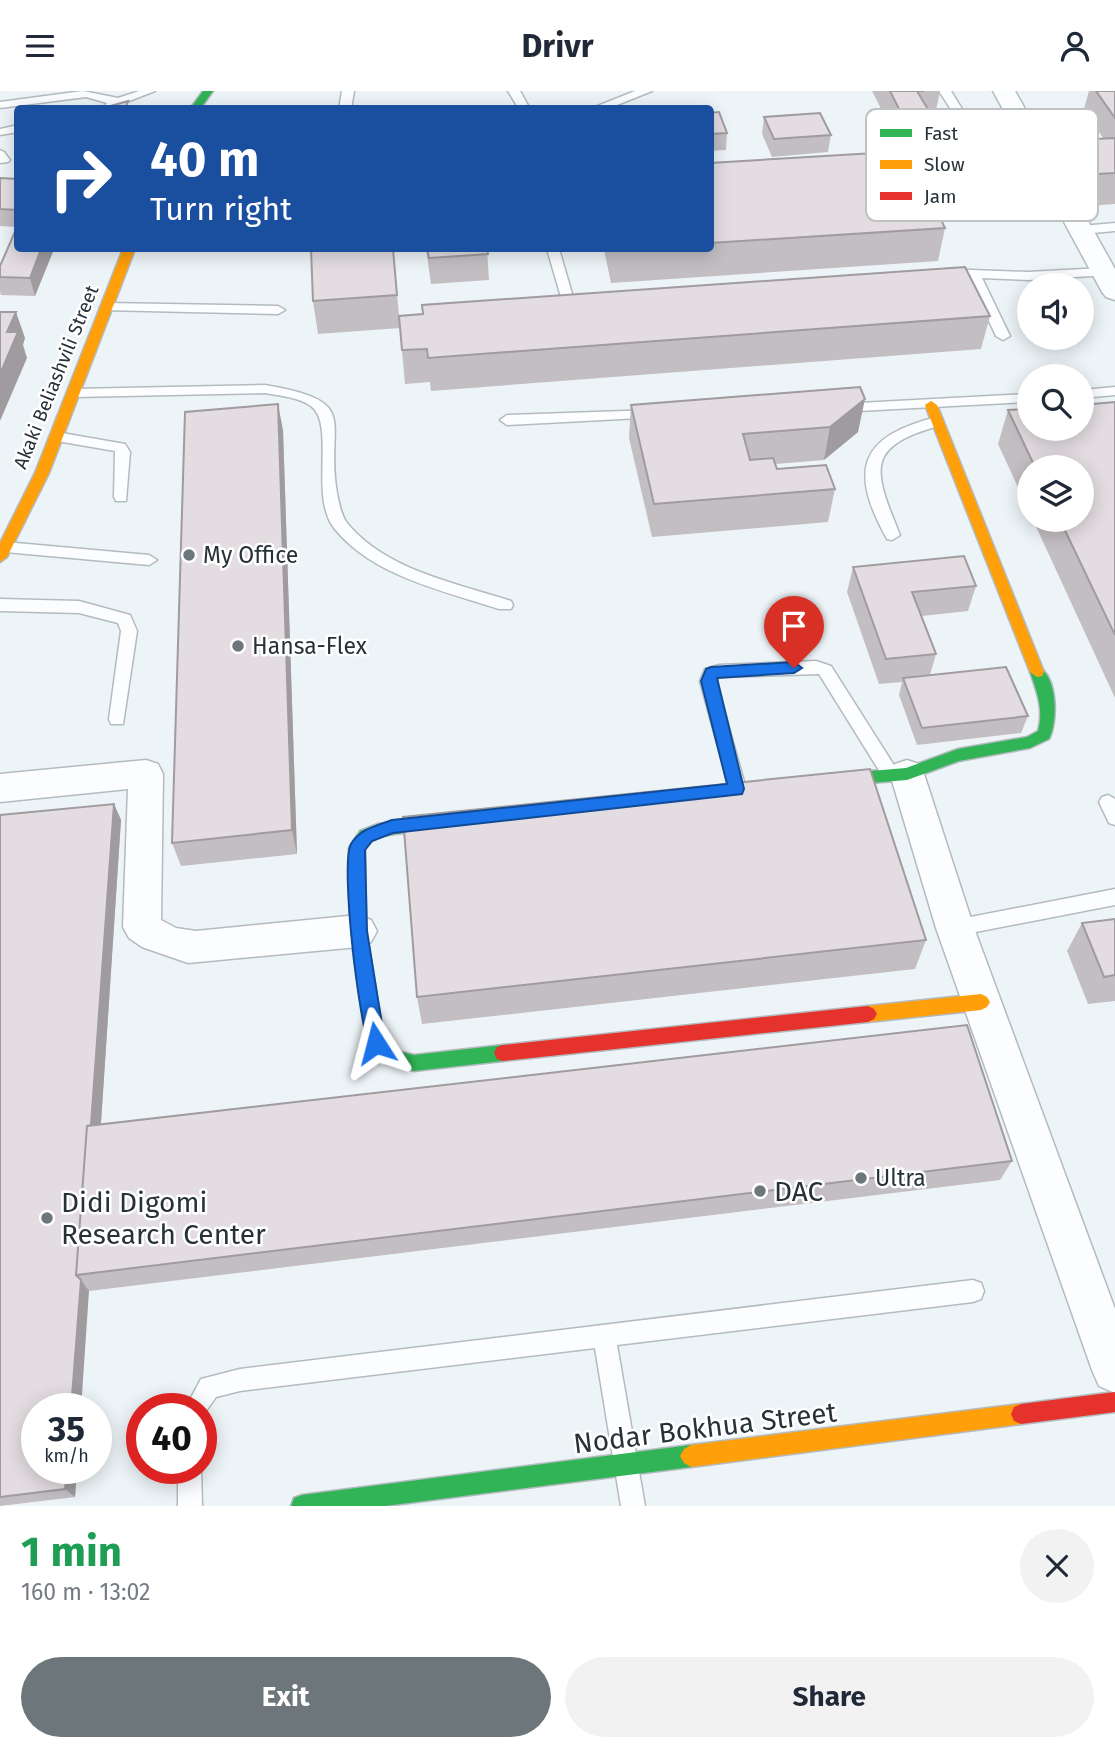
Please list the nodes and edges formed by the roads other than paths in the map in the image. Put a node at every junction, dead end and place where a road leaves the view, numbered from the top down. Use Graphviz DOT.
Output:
graph roads {
  1 [pos="149,91"];
  2 [pos="646,91"];
  3 [pos="945,91"];
  4 [pos="1004,91"];
  5 [pos="119,102"];
  6 [pos="0,105"];
  7 [pos="111,105"];
  8 [pos="606,105"];
  9 [pos="956,109"];
  10 [pos="1014,109"];
  11 [pos="1076,221"];
  12 [pos="1115,227"];
  13 [pos="1081,230"];
  14 [pos="128,252"];
  15 [pos="554,252"];
  16 [pos="928,273"];
  17 [pos="973,274"];
  18 [pos="1109,282"];
  19 [pos="567,297"];
  20 [pos="107,307"];
  21 [pos="278,310"];
  22 [pos="1003,336"];
  23 [pos="1115,391"];
  24 [pos="74,393"];
  25 [pos="1094,393"];
  26 [pos="1017,399"];
  27 [pos="931,405"];
  28 [pos="822,408"];
  29 [pos="672,413"];
  30 [pos="507,419"];
  31 [pos="937,422"];
  32 [pos="56,437"];
  33 [pos="121,497"];
  34 [pos="892,535"];
  35 [pos="3,552"];
  36 [pos="149,560"];
  37 [pos="0,605"];
  38 [pos="505,605"];
  39 [pos="117,719"];
  40 [pos="899,774"];
  41 [pos="801,783"];
  42 [pos="0,788"];
  43 [pos="736,789"];
  44 [pos="475,818"];
  45 [pos="1115,897"];
  46 [pos="955,928"];
  47 [pos="359,931"];
  48 [pos="981,1002"];
  49 [pos="973,1291"];
  50 [pos="604,1336"];
  51 [pos="1115,1370"];
  52 [pos="205,1393"];
  53 [pos="1115,1402"];
  54 [pos="628,1464"];
  55 [pos="190,1484"];
  56 [pos="190,1506"];
  57 [pos="302,1506"];
  58 [pos="634,1506"];
  1 -- 5 [label="lane"];
  2 -- 8 [label="lane"];
  3 -- 9 [label="lane"];
  4 -- 10 [label="street"];
  5 -- 6 [label="lane"];
  5 -- 7 [label="lane"];
  11 -- 13 [label="street"];
  12 -- 13 [label="lane"];
  13 -- 18 [label="street"];
  14 -- 20 [label="street, Akaki Beliashvili Street"];
  15 -- 19 [label="lane"];
  16 -- 17 [label="lane"];
  17 -- 18 [label="lane"];
  17 -- 22 [label="lane"];
  20 -- 21 [label="lane"];
  20 -- 24 [label="street, Akaki Beliashvili Street"];
  23 -- 25 [label="lane"];
  24 -- 32 [label="street, Akaki Beliashvili Street"];
  24 -- 38 [label="lane"];
  26 -- 27 [label="lane"];
  27 -- 28 [label="lane"];
  27 -- 31 [label="street"];
  29 -- 30 [label="lane"];
  31 -- 34 [label="lane"];
  31 -- 40 [label="street"];
  32 -- 33 [label="lane"];
  32 -- 35 [label="street, Akaki Beliashvili Street"];
  35 -- 36 [label="lane"];
  37 -- 39 [label="lane"];
  40 -- 41 [label="street"];
  40 -- 43 [label="lane"];
  40 -- 46 [label="street"];
  42 -- 47 [label="street"];
  44 -- 47 [label="street"];
  45 -- 46 [label="lane"];
  46 -- 48 [label="street"];
  47 -- 48 [label="street"];
  48 -- 51 [label="street"];
  49 -- 50 [label="lane"];
  50 -- 52 [label="lane"];
  50 -- 54 [label="lane"];
  53 -- 54 [label="street, Nodar Bokhua Street"];
  54 -- 57 [label="street, Nodar Bokhua Street"];
  54 -- 58 [label="lane"];
  55 -- 56 [label="lane"];
}
